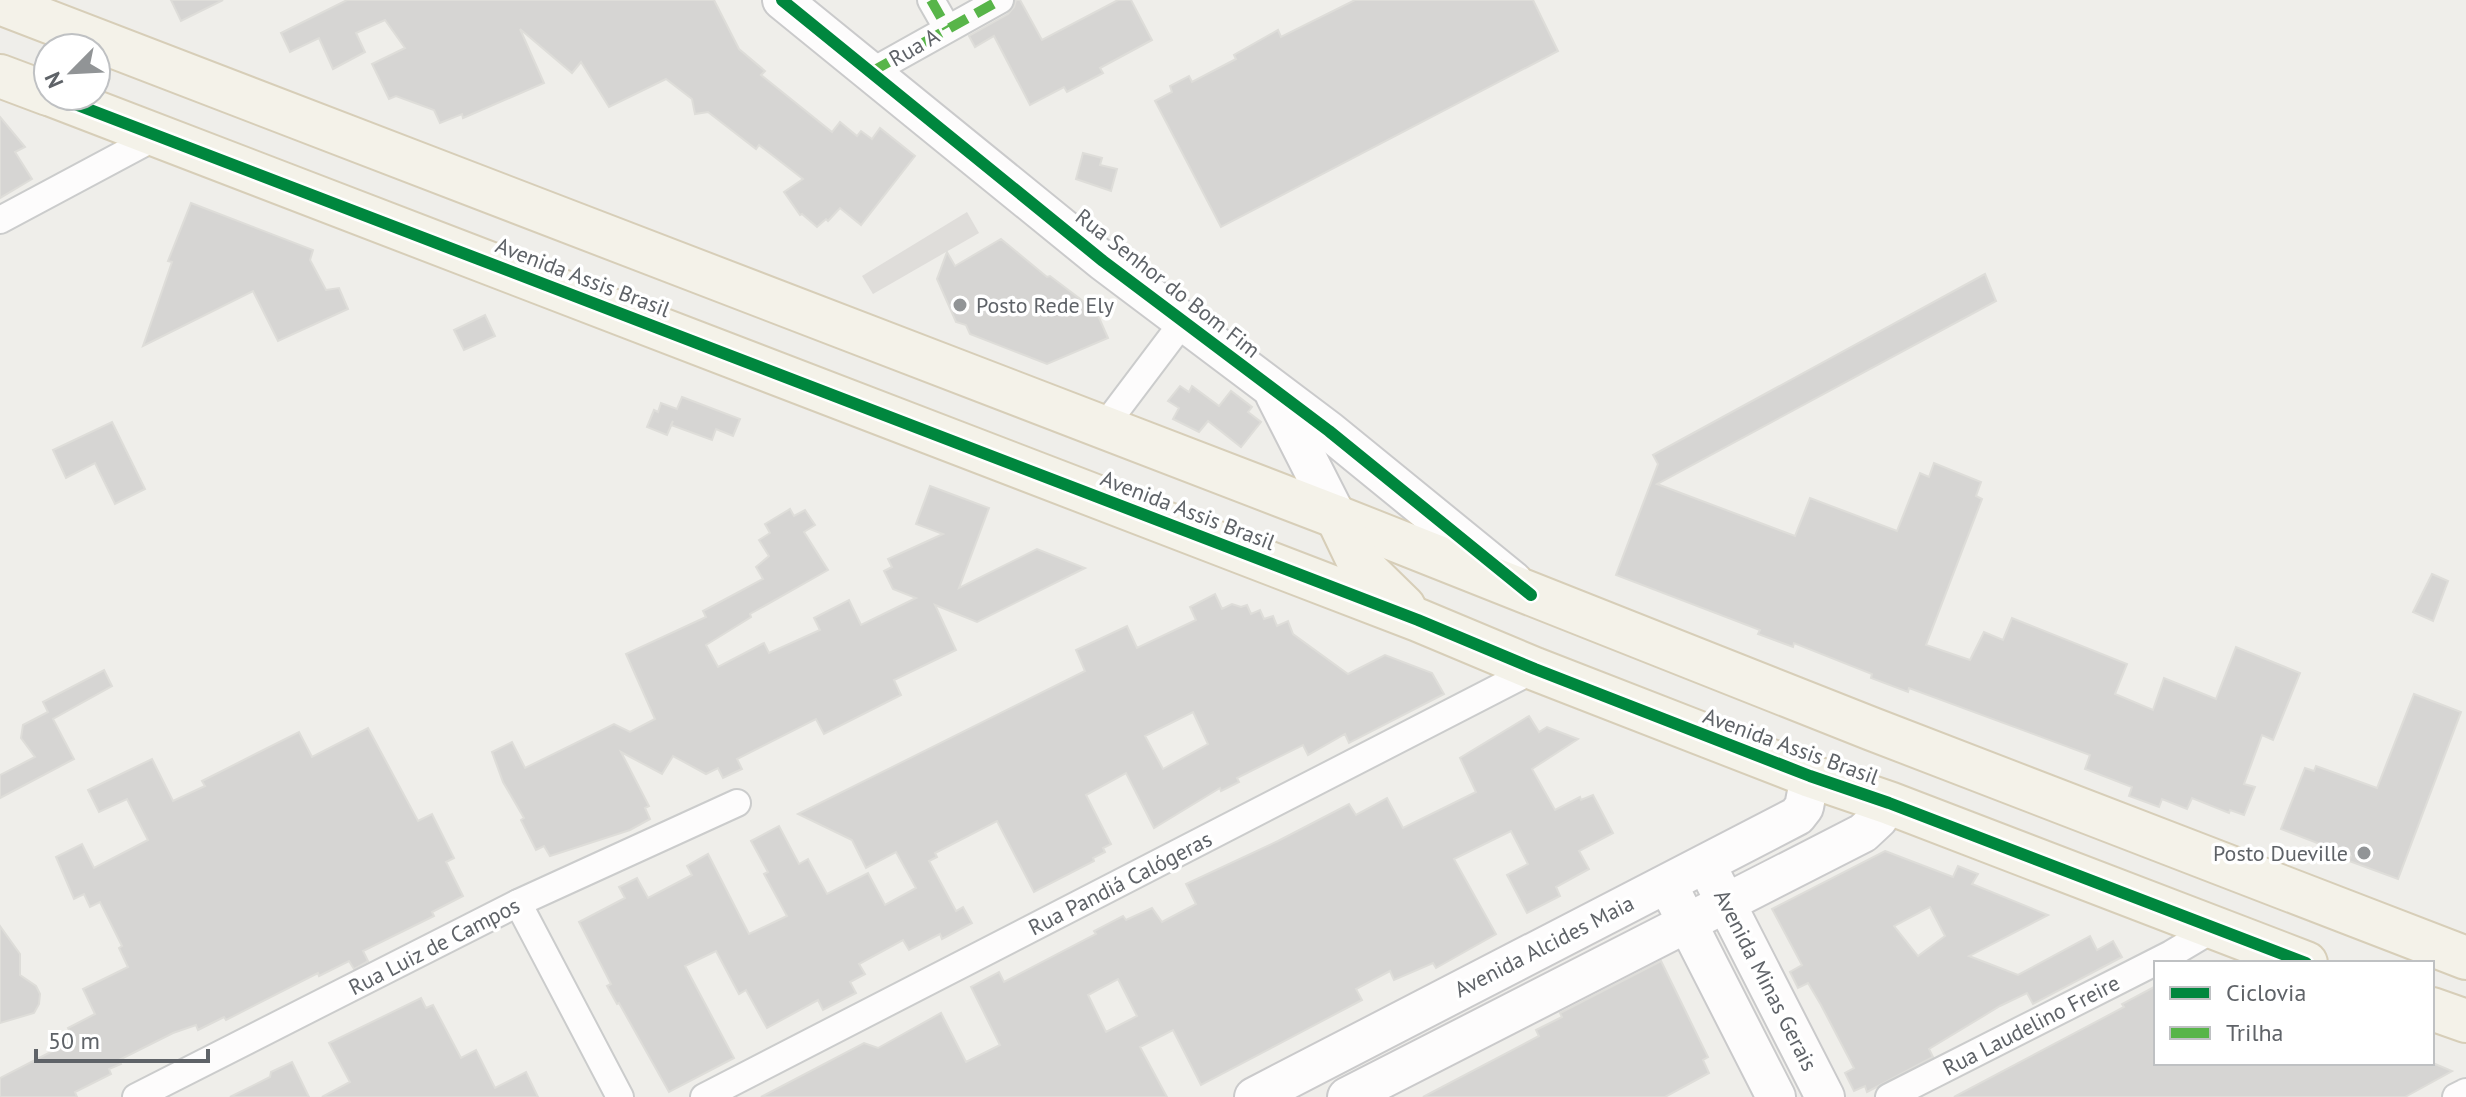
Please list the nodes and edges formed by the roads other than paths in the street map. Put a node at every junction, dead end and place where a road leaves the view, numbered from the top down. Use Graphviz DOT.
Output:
graph roads {
  1 [pos="782,0"];
  2 [pos="931,0"];
  3 [pos="1000,0"];
  4 [pos="0,3"];
  5 [pos="947,28"];
  6 [pos="871,72"];
  7 [pos="0,76"];
  8 [pos="32,88"];
  9 [pos="97,112"];
  10 [pos="159,135"];
  11 [pos="0,220"];
  12 [pos="1183,322"];
  13 [pos="1272,389"];
  14 [pos="1103,428"];
  15 [pos="1337,517"];
  16 [pos="1531,595"];
  17 [pos="1418,620"];
  18 [pos="1535,669"];
  19 [pos="1872,729"];
  20 [pos="1810,776"];
  21 [pos="737,803"];
  22 [pos="1889,803"];
  23 [pos="1706,863"];
  24 [pos="1667,882"];
  25 [pos="1726,902"];
  26 [pos="518,903"];
  27 [pos="1687,922"];
  28 [pos="2213,929"];
  29 [pos="2466,958"];
  30 [pos="2301,961"];
  31 [pos="2434,1010"];
  32 [pos="2466,1021"];
  33 [pos="2466,1092"];
  34 [pos="136,1097"];
  35 [pos="620,1097"];
  36 [pos="704,1097"];
  37 [pos="1254,1097"];
  38 [pos="1347,1097"];
  39 [pos="1776,1097"];
  40 [pos="1825,1097"];
  41 [pos="1889,1097"];
  42 [pos="2456,1097"];
  1 -- 6 [label="street, Rua Senhor do Bom Fim"];
  2 -- 5 [label="street"];
  3 -- 5 [label="street, Rua A"];
  4 -- 14 [label="main road, Avenida Assis Brasil"];
  5 -- 6 [label="street, Rua A"];
  6 -- 12 [label="street, Rua Senhor do Bom Fim"];
  7 -- 8 [label="main road"];
  9 -- 10 [label="main road, Avenida Assis Brasil"];
  10 -- 11 [label="street"];
  10 -- 17 [label="main road, Avenida Assis Brasil"];
  12 -- 13 [label="street, Rua Senhor do Bom Fim"];
  12 -- 14 [label="street"];
  13 -- 15 [label="street, Rua Senhor do Bom Fim"];
  13 -- 16 [label="street, Rua Senhor do Bom Fim"];
  14 -- 15 [label="main road, Avenida Assis Brasil"];
  15 -- 16 [label="main road, Avenida Assis Brasil"];
  15 -- 17 [label="main road"];
  16 -- 19 [label="main road, Avenida Assis Brasil"];
  17 -- 18 [label="main road, Avenida Assis Brasil"];
  18 -- 20 [label="main road, Avenida Assis Brasil"];
  18 -- 36 [label="street, Rua Pandiá Calógeras"];
  19 -- 22 [label="main road"];
  19 -- 29 [label="main road, Avenida Assis Brasil"];
  20 -- 22 [label="main road, Avenida Assis Brasil"];
  20 -- 23 [label="street, Avenida Alcides Maia"];
  21 -- 26 [label="street, Rua Luiz de Campos"];
  22 -- 25 [label="street, Avenida Alcides Maia"];
  22 -- 28 [label="main road, Avenida Assis Brasil"];
  23 -- 24 [label="street, Avenida Alcides Maia"];
  23 -- 25 [label="street, Avenida Minas Gerais"];
  24 -- 27 [label="street, Avenida Minas Gerais"];
  24 -- 37 [label="street, Avenida Alcides Maia"];
  25 -- 27 [label="street, Avenida Alcides Maia"];
  25 -- 40 [label="street, Avenida Minas Gerais"];
  26 -- 34 [label="street, Rua Luiz de Campos"];
  26 -- 35 [label="street"];
  27 -- 38 [label="street, Avenida Alcides Maia"];
  27 -- 39 [label="street, Avenida Minas Gerais"];
  28 -- 30 [label="main road, Avenida Assis Brasil"];
  28 -- 41 [label="street, Rua Laudelino Freire"];
  31 -- 32 [label="main road"];
  33 -- 42 [label="street"];
}
